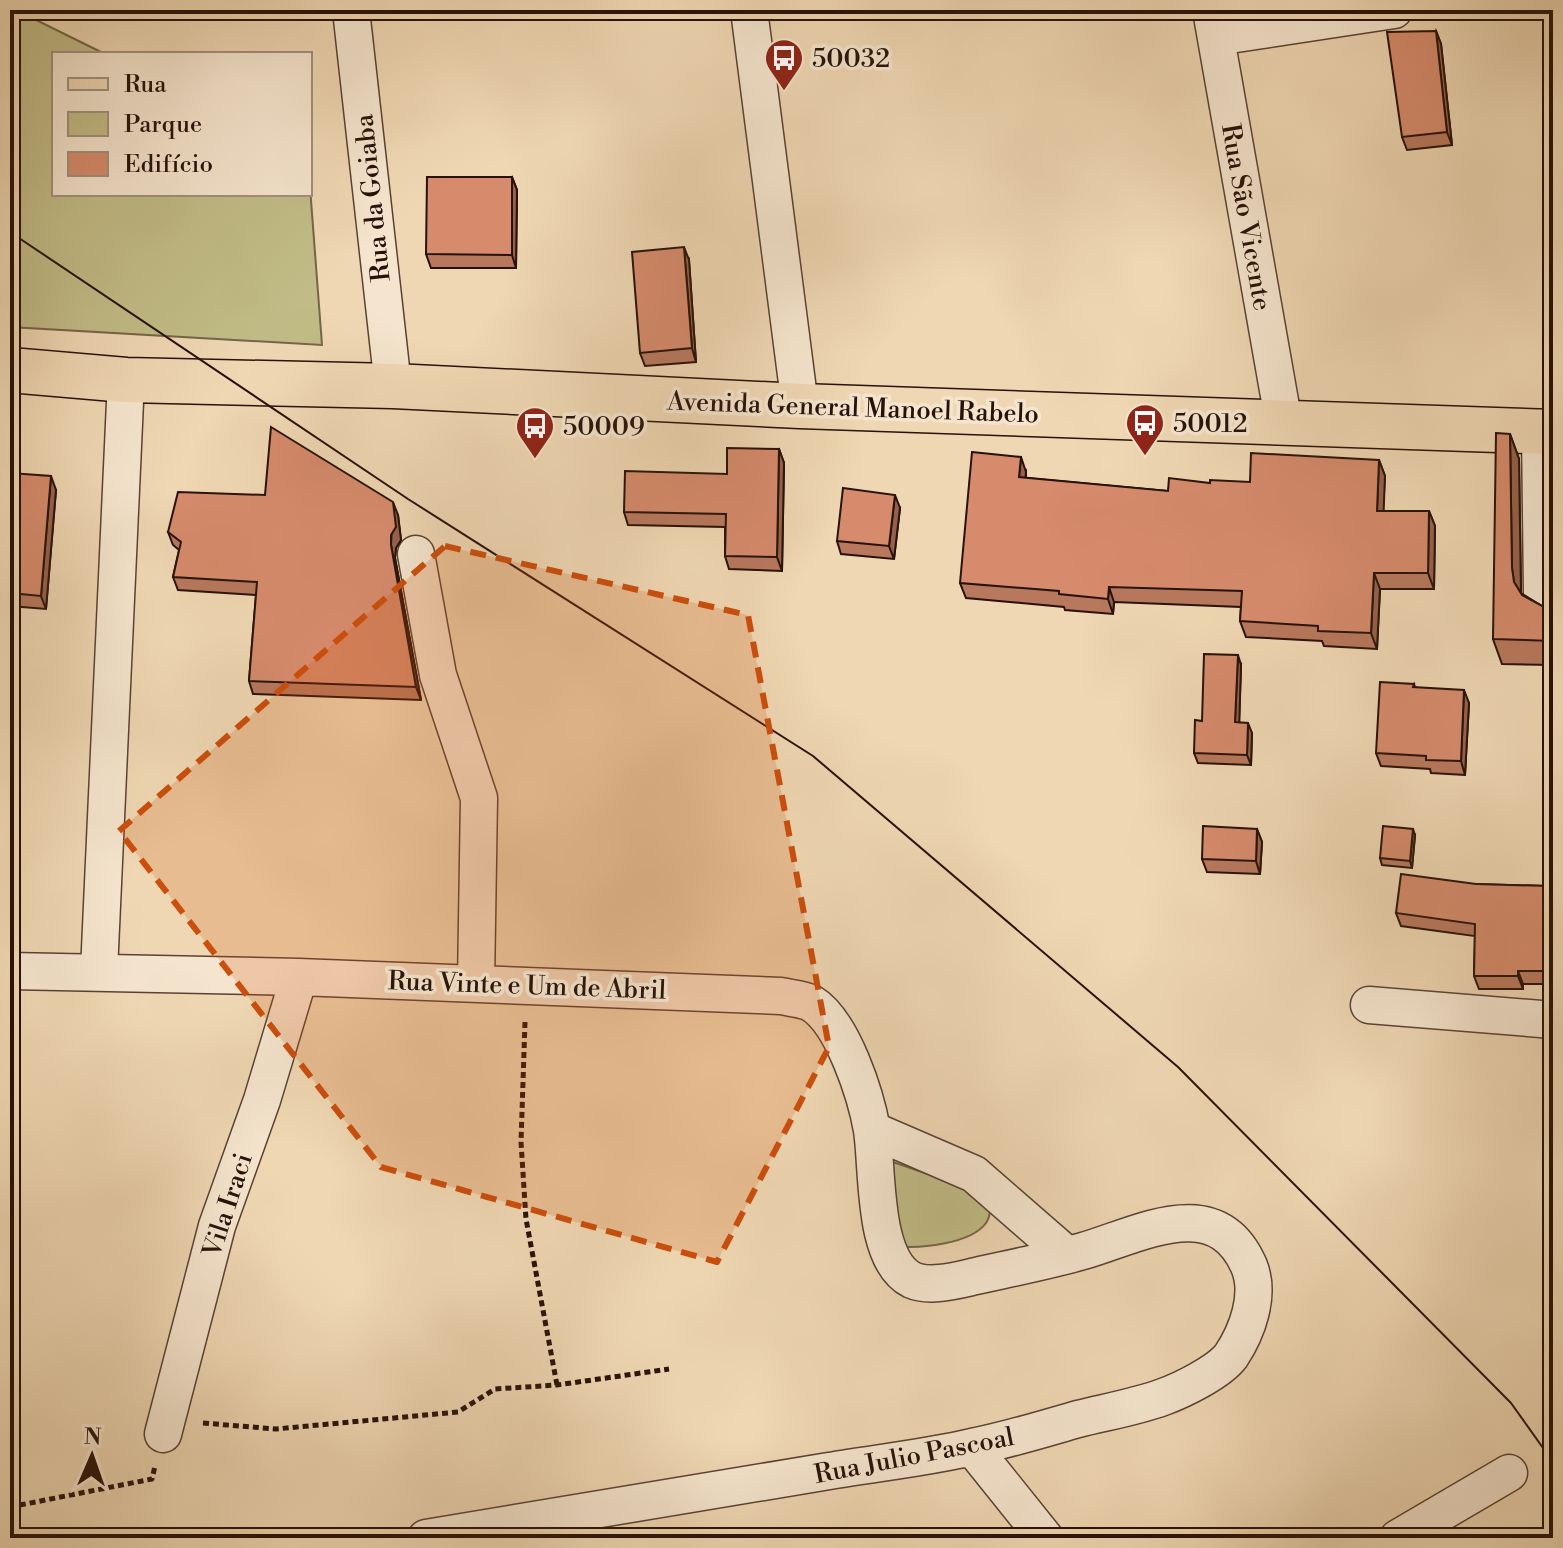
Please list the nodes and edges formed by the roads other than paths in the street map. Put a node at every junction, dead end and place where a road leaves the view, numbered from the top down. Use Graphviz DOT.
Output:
graph roads {
  1 [pos="351,10"];
  2 [pos="749,10"];
  3 [pos="1394,10"];
  4 [pos="1214,23"];
  5 [pos="10,370"];
  6 [pos="126,380"];
  7 [pos="393,386"];
  8 [pos="800,406"];
  9 [pos="1284,424"];
  10 [pos="1546,432"];
  11 [pos="1547,530"];
  12 [pos="416,554"];
  13 [pos="1553,610"];
  14 [pos="10,971"];
  15 [pos="99,971"];
  16 [pos="299,977"];
  17 [pos="476,983"];
  18 [pos="1369,1005"];
  19 [pos="1553,1020"];
  20 [pos="872,1130"];
  21 [pos="1204,1224"];
  22 [pos="1067,1255"];
  23 [pos="164,1427"];
  24 [pos="972,1447"];
  25 [pos="1509,1473"];
  26 [pos="426,1538"];
  27 [pos="1045,1538"];
  28 [pos="1398,1538"];
  1 -- 7 [label="street, Rua da Goiaba"];
  2 -- 8 [label="street"];
  3 -- 4 [label="street"];
  4 -- 9 [label="street, Rua São Vicente"];
  5 -- 6 [label="main road, Avenida General Manoel Rabelo"];
  6 -- 7 [label="main road, Avenida General Manoel Rabelo"];
  6 -- 15 [label="street"];
  7 -- 8 [label="main road, Avenida General Manoel Rabelo"];
  8 -- 9 [label="main road, Avenida General Manoel Rabelo"];
  9 -- 10 [label="main road, Avenida General Manoel Rabelo"];
  10 -- 11 [label="street"];
  11 -- 13 [label="street"];
  12 -- 17 [label="street"];
  14 -- 15 [label="street, Rua Vinte e Um de Abril"];
  15 -- 16 [label="street, Rua Vinte e Um de Abril"];
  16 -- 17 [label="street, Rua Vinte e Um de Abril"];
  16 -- 23 [label="street, Vila Iraci"];
  17 -- 20 [label="street, Rua Vinte e Um de Abril"];
  18 -- 19 [label="street"];
  20 -- 22 [label="street"];
  20 -- 22 [label="street, Rua Vinte e Um de Abril"];
  21 -- 22 [label="street, Rua Vinte e Um de Abril"];
  21 -- 24 [label="street, Rua Julio Pascoal"];
  24 -- 26 [label="street, Rua Julio Pascoal"];
  24 -- 27 [label="street"];
  25 -- 28 [label="street"];
}
